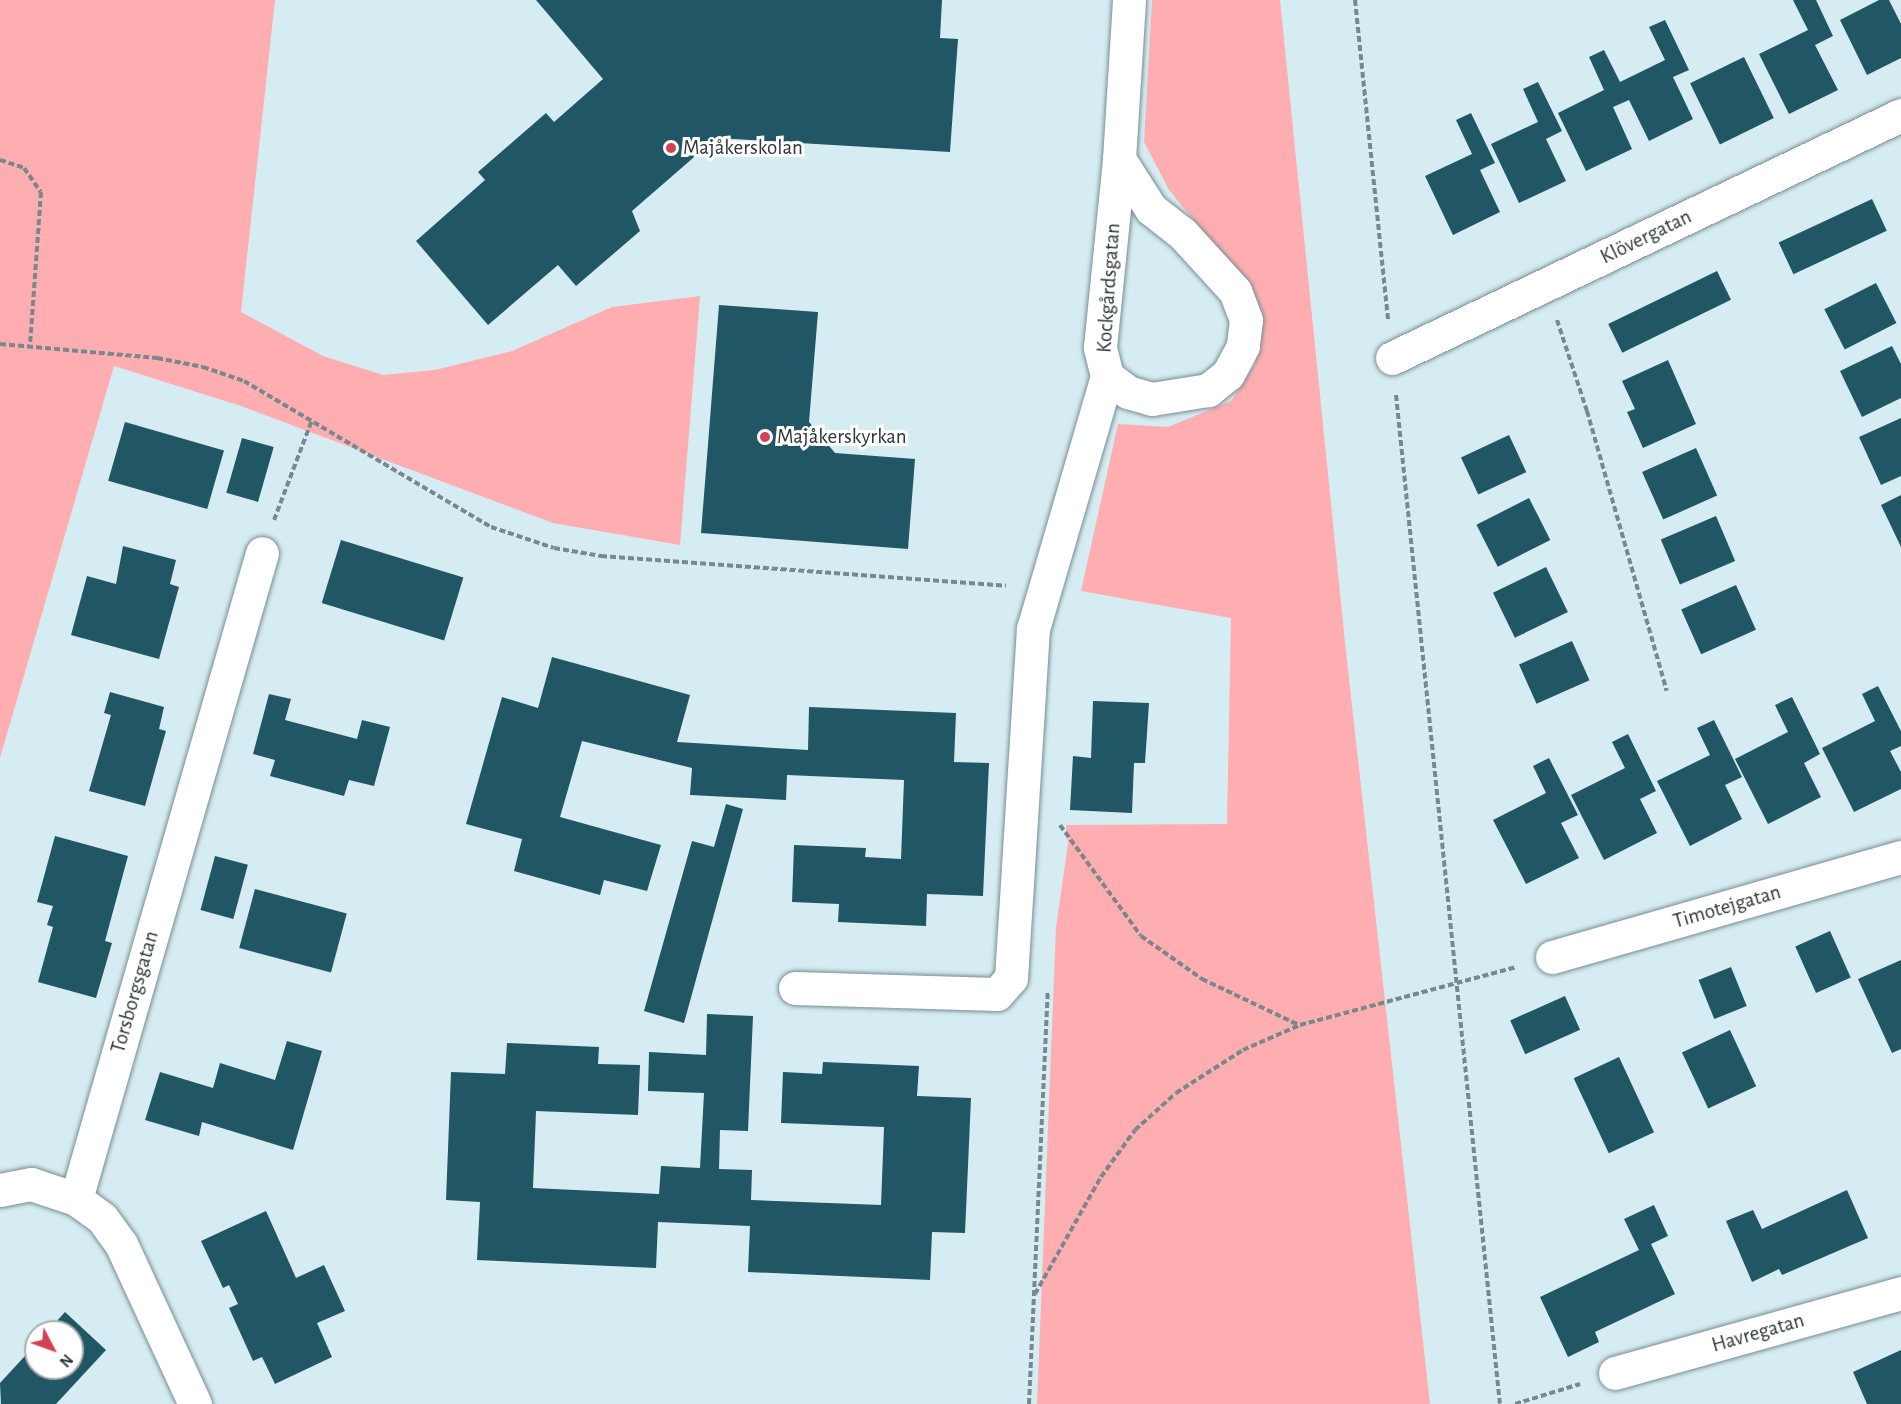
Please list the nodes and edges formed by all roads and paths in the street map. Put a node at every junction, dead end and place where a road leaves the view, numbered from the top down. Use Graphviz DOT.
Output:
graph roads {
  1 [pos="1129,0"];
  2 [pos="1355,0"];
  3 [pos="1901,115"];
  4 [pos="1119,159"];
  5 [pos="0,160"];
  6 [pos="1545,285"];
  7 [pos="0,344"];
  8 [pos="30,346"];
  9 [pos="1392,358"];
  10 [pos="1107,376"];
  11 [pos="312,420"];
  12 [pos="262,553"];
  13 [pos="1044,592"];
  14 [pos="1667,691"];
  15 [pos="1060,813"];
  16 [pos="1060,824"];
  17 [pos="1059,836"];
  18 [pos="1901,857"];
  19 [pos="1552,957"];
  20 [pos="1455,984"];
  21 [pos="1048,986"];
  22 [pos="795,988"];
  23 [pos="1300,1025"];
  24 [pos="0,1190"];
  25 [pos="76,1199"];
  26 [pos="1901,1293"];
  27 [pos="1034,1296"];
  28 [pos="1615,1373"];
  29 [pos="195,1404"];
  30 [pos="1029,1404"];
  31 [pos="1500,1404"];
  32 [pos="1515,1404"];
  1 -- 4 [label="street, Kockgårdsgatan"];
  2 -- 9 [label="path"];
  3 -- 6 [label="street, Klövergatan"];
  4 -- 10 [label="street, Kockgårdsgatan"];
  4 -- 10 [label="street, Kockgårdsgatan"];
  5 -- 8 [label="path"];
  6 -- 9 [label="street, Klövergatan"];
  6 -- 14 [label="path"];
  7 -- 8 [label="path"];
  8 -- 11 [label="path"];
  9 -- 20 [label="path"];
  10 -- 13 [label="street"];
  11 -- 12 [label="path"];
  11 -- 13 [label="path"];
  12 -- 25 [label="street, Torsborgsgatan"];
  13 -- 22 [label="street"];
  15 -- 16 [label="path"];
  16 -- 17 [label="path"];
  16 -- 23 [label="path"];
  18 -- 19 [label="street, Timotejgatan"];
  19 -- 20 [label="path"];
  20 -- 23 [label="path"];
  20 -- 31 [label="path"];
  21 -- 27 [label="path"];
  23 -- 27 [label="path"];
  24 -- 25 [label="street"];
  25 -- 29 [label="street"];
  26 -- 28 [label="street, Havregatan"];
  27 -- 30 [label="path"];
  28 -- 32 [label="path"];
}
